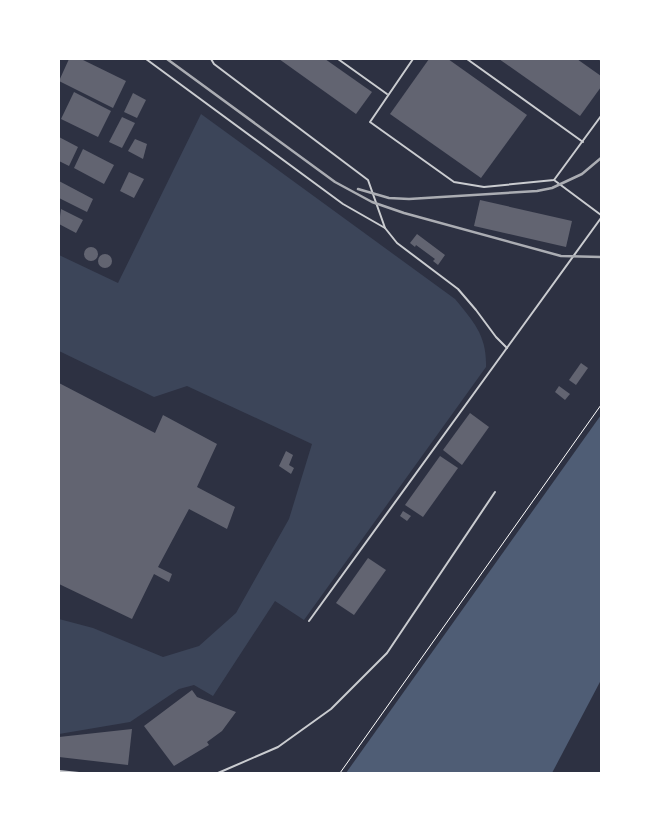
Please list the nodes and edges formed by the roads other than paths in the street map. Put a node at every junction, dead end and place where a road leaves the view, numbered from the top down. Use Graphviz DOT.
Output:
graph roads {
  1 [pos="146,59"];
  2 [pos="211,59"];
  3 [pos="338,59"];
  4 [pos="413,59"];
  5 [pos="467,59"];
  6 [pos="387,94"];
  7 [pos="601,116"];
  8 [pos="583,142"];
  9 [pos="554,180"];
  10 [pos="601,216"];
  11 [pos="385,228"];
  12 [pos="507,348"];
  13 [pos="496,492"];
  14 [pos="310,621"];
  15 [pos="59,771"];
  16 [pos="79,773"];
  17 [pos="218,773"];
  1 -- 11 [label="lane"];
  2 -- 11 [label="lane"];
  3 -- 6 [label="lane"];
  4 -- 6 [label="lane"];
  5 -- 8 [label="lane"];
  6 -- 9 [label="lane"];
  7 -- 8 [label="lane"];
  8 -- 9 [label="lane"];
  9 -- 10 [label="lane"];
  10 -- 12 [label="lane"];
  11 -- 12 [label="lane"];
  12 -- 14 [label="lane"];
  13 -- 17 [label="lane"];
  15 -- 16 [label="lane"];
}
